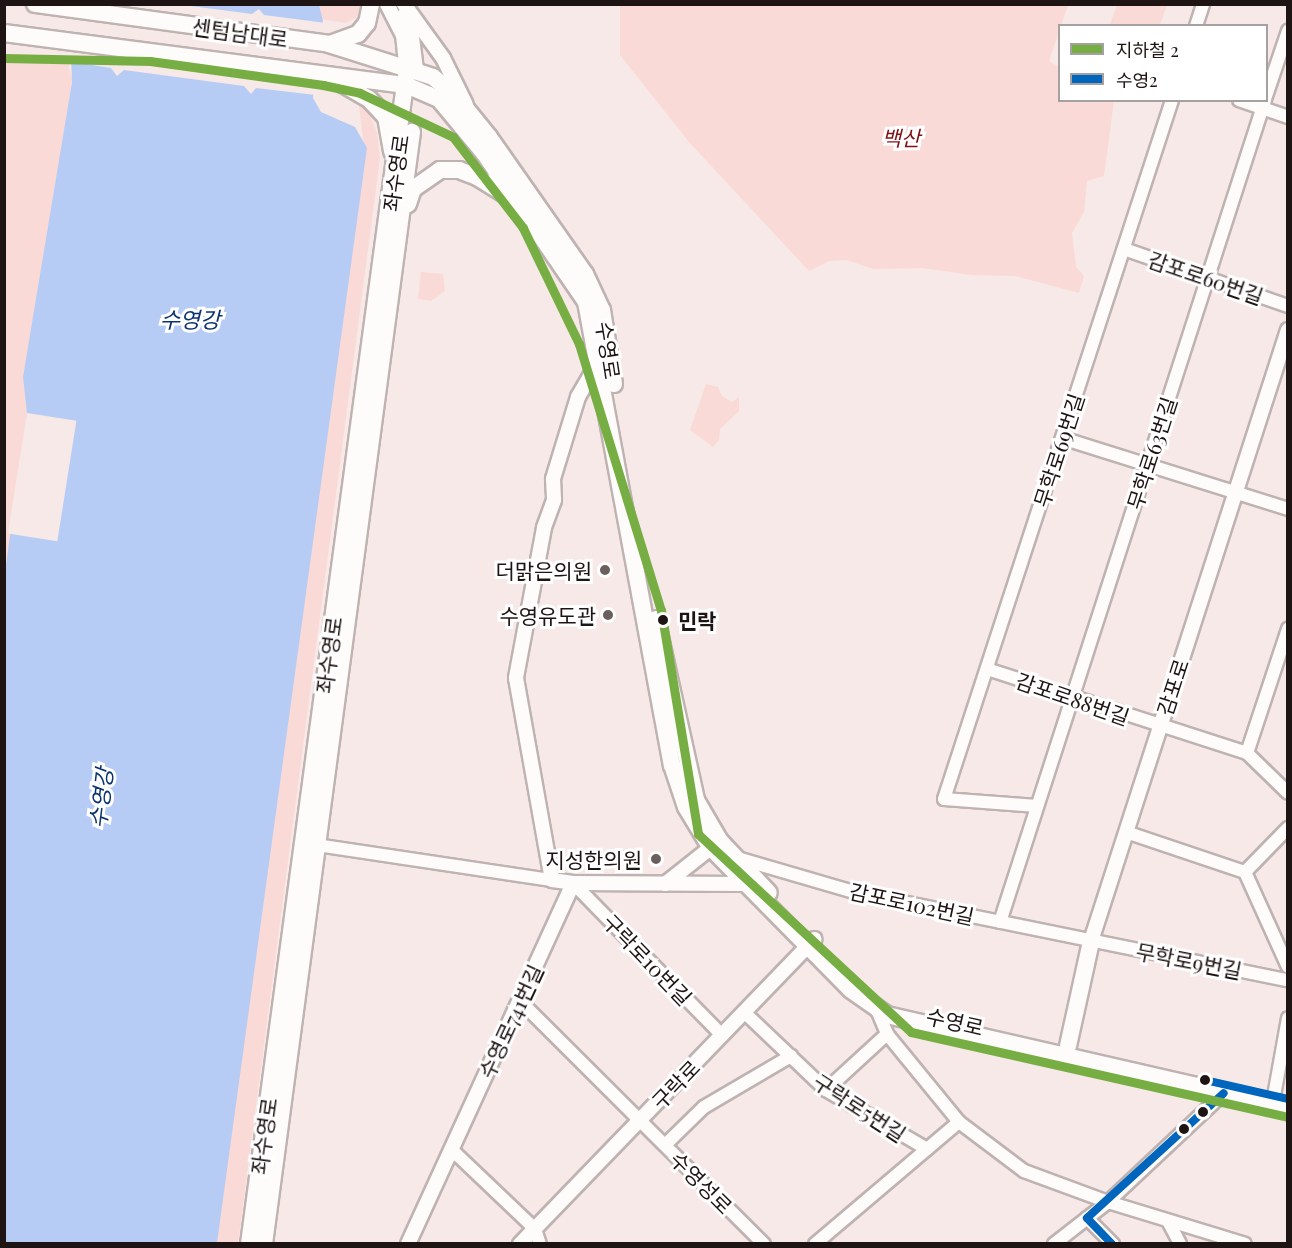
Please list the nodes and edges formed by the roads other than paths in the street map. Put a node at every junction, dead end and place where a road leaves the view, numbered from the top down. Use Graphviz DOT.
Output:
graph roads {
  1 [pos="371,4"];
  2 [pos="387,4"];
  3 [pos="402,4"];
  4 [pos="1203,4"];
  5 [pos="43,6"];
  6 [pos="1197,24"];
  7 [pos="1287,31"];
  8 [pos="4,33"];
  9 [pos="329,44"];
  10 [pos="411,68"];
  11 [pos="325,74"];
  12 [pos="411,86"];
  13 [pos="1268,92"];
  14 [pos="1171,102"];
  15 [pos="1265,102"];
  16 [pos="468,110"];
  17 [pos="1287,117"];
  18 [pos="394,176"];
  19 [pos="517,202"];
  20 [pos="401,218"];
  21 [pos="1124,249"];
  22 [pos="1208,278"];
  23 [pos="1287,306"];
  24 [pos="1287,330"];
  25 [pos="604,355"];
  26 [pos="1062,438"];
  27 [pos="1148,464"];
  28 [pos="1235,492"];
  29 [pos="1287,509"];
  30 [pos="1287,633"];
  31 [pos="987,669"];
  32 [pos="1072,697"];
  33 [pos="1160,727"];
  34 [pos="1246,753"];
  35 [pos="1287,793"];
  36 [pos="1037,806"];
  37 [pos="1287,828"];
  38 [pos="1126,832"];
  39 [pos="310,844"];
  40 [pos="715,844"];
  41 [pos="736,858"];
  42 [pos="1245,872"];
  43 [pos="552,880"];
  44 [pos="573,883"];
  45 [pos="665,884"];
  46 [pos="744,884"];
  47 [pos="1000,922"];
  48 [pos="1091,940"];
  49 [pos="811,943"];
  50 [pos="1287,967"];
  51 [pos="1287,980"];
  52 [pos="519,1000"];
  53 [pos="877,1010"];
  54 [pos="744,1012"];
  55 [pos="1287,1018"];
  56 [pos="887,1034"];
  57 [pos="722,1035"];
  58 [pos="1068,1046"];
  59 [pos="791,1056"];
  60 [pos="826,1090"];
  61 [pos="1224,1093"];
  62 [pos="1281,1097"];
  63 [pos="1287,1107"];
  64 [pos="640,1120"];
  65 [pos="958,1122"];
  66 [pos="665,1145"];
  67 [pos="452,1149"];
  68 [pos="927,1149"];
  69 [pos="1108,1202"];
  70 [pos="1087,1218"];
  71 [pos="1168,1221"];
  72 [pos="535,1229"];
  73 [pos="249,1244"];
  74 [pos="264,1244"];
  75 [pos="408,1244"];
  76 [pos="520,1244"];
  77 [pos="540,1244"];
  78 [pos="764,1244"];
  79 [pos="815,1244"];
  80 [pos="1054,1244"];
  81 [pos="1113,1244"];
  82 [pos="1180,1244"];
  83 [pos="1245,1244"];
  1 -- 9 [label="main road"];
  2 -- 10 [label="street"];
  3 -- 10 [label="street"];
  3 -- 16 [label="street"];
  4 -- 6 [label="street"];
  5 -- 9 [label="main road, 센텀남대로"];
  7 -- 13 [label="street, 무학로63번길"];
  8 -- 11 [label="main road, 센텀남대로"];
  9 -- 10 [label="main road, 센텀남대로"];
  10 -- 12 [label="main road, 좌수영로"];
  10 -- 16 [label="main road, 수영로"];
  11 -- 12 [label="main road, 센텀남대로"];
  11 -- 18 [label="main road"];
  12 -- 18 [label="main road, 좌수영로"];
  12 -- 19 [label="main road, 수영로"];
  12 -- 20 [label="main road, 좌수영로"];
  14 -- 21 [label="street, 무학로69번길"];
  15 -- 17 [label="street"];
  15 -- 22 [label="street, 무학로63번길"];
  16 -- 25 [label="main road, 수영로"];
  18 -- 39 [label="main road, 좌수영로"];
  19 -- 20 [label="main road"];
  19 -- 25 [label="main road, 수영로"];
  20 -- 39 [label="main road, 좌수영로"];
  21 -- 22 [label="street, 감포로60번길"];
  21 -- 26 [label="street, 무학로69번길"];
  22 -- 23 [label="street, 감포로60번길"];
  22 -- 27 [label="street, 무학로63번길"];
  24 -- 28 [label="street, 감포로"];
  25 -- 40 [label="main road, 수영로"];
  25 -- 43 [label="street"];
  26 -- 27 [label="street"];
  26 -- 31 [label="street, 무학로69번길"];
  27 -- 28 [label="street"];
  27 -- 32 [label="street, 무학로63번길"];
  28 -- 29 [label="street"];
  28 -- 33 [label="street, 감포로"];
  30 -- 34 [label="street"];
  31 -- 32 [label="street, 감포로88번길"];
  31 -- 36 [label="street, 무학로69번길"];
  32 -- 33 [label="street, 감포로88번길"];
  32 -- 36 [label="street, 무학로63번길"];
  33 -- 34 [label="street, 감포로88번길"];
  33 -- 38 [label="street, 감포로"];
  34 -- 35 [label="street"];
  36 -- 47 [label="street, 무학로63번길"];
  37 -- 42 [label="street"];
  38 -- 42 [label="street"];
  38 -- 48 [label="street, 감포로"];
  39 -- 43 [label="street"];
  39 -- 73 [label="main road, 좌수영로"];
  39 -- 74 [label="main road, 좌수영로"];
  40 -- 41 [label="main road, 수영로"];
  40 -- 45 [label="street"];
  40 -- 46 [label="main road, 수영로"];
  41 -- 47 [label="street, 감포로102번길"];
  41 -- 49 [label="main road, 수영로"];
  42 -- 50 [label="street"];
  43 -- 44 [label="street"];
  44 -- 45 [label="street"];
  44 -- 52 [label="street, 수영로741번길"];
  44 -- 57 [label="street, 구락로10번길"];
  45 -- 46 [label="street"];
  46 -- 49 [label="main road, 수영로"];
  47 -- 48 [label="street, 감포로102번길"];
  48 -- 51 [label="street, 무학로9번길"];
  48 -- 58 [label="main road, 감포로"];
  49 -- 53 [label="main road, 수영로"];
  49 -- 54 [label="street, 구락로"];
  49 -- 58 [label="main road, 수영로"];
  52 -- 64 [label="street, 수영성로"];
  52 -- 67 [label="street, 수영로741번길"];
  53 -- 56 [label="street"];
  53 -- 61 [label="main road, 수영로"];
  54 -- 57 [label="street, 구락로"];
  54 -- 59 [label="street, 구락로5번길"];
  55 -- 62 [label="street"];
  56 -- 60 [label="street"];
  56 -- 65 [label="street"];
  57 -- 64 [label="street, 구락로"];
  58 -- 62 [label="main road, 수영로"];
  59 -- 60 [label="street, 구락로5번길"];
  59 -- 66 [label="street"];
  60 -- 68 [label="street, 구락로5번길"];
  61 -- 63 [label="main road, 수영로"];
  61 -- 69 [label="street"];
  64 -- 66 [label="street, 수영성로"];
  64 -- 72 [label="street, 구락로"];
  65 -- 68 [label="street"];
  65 -- 69 [label="street"];
  66 -- 78 [label="street, 수영성로"];
  67 -- 72 [label="street"];
  67 -- 75 [label="street, 수영로741번길"];
  68 -- 79 [label="street"];
  69 -- 70 [label="street"];
  69 -- 71 [label="street"];
  70 -- 80 [label="street"];
  70 -- 81 [label="street"];
  71 -- 82 [label="street"];
  71 -- 83 [label="street"];
  72 -- 76 [label="street, 구락로"];
  72 -- 77 [label="street"];
}
